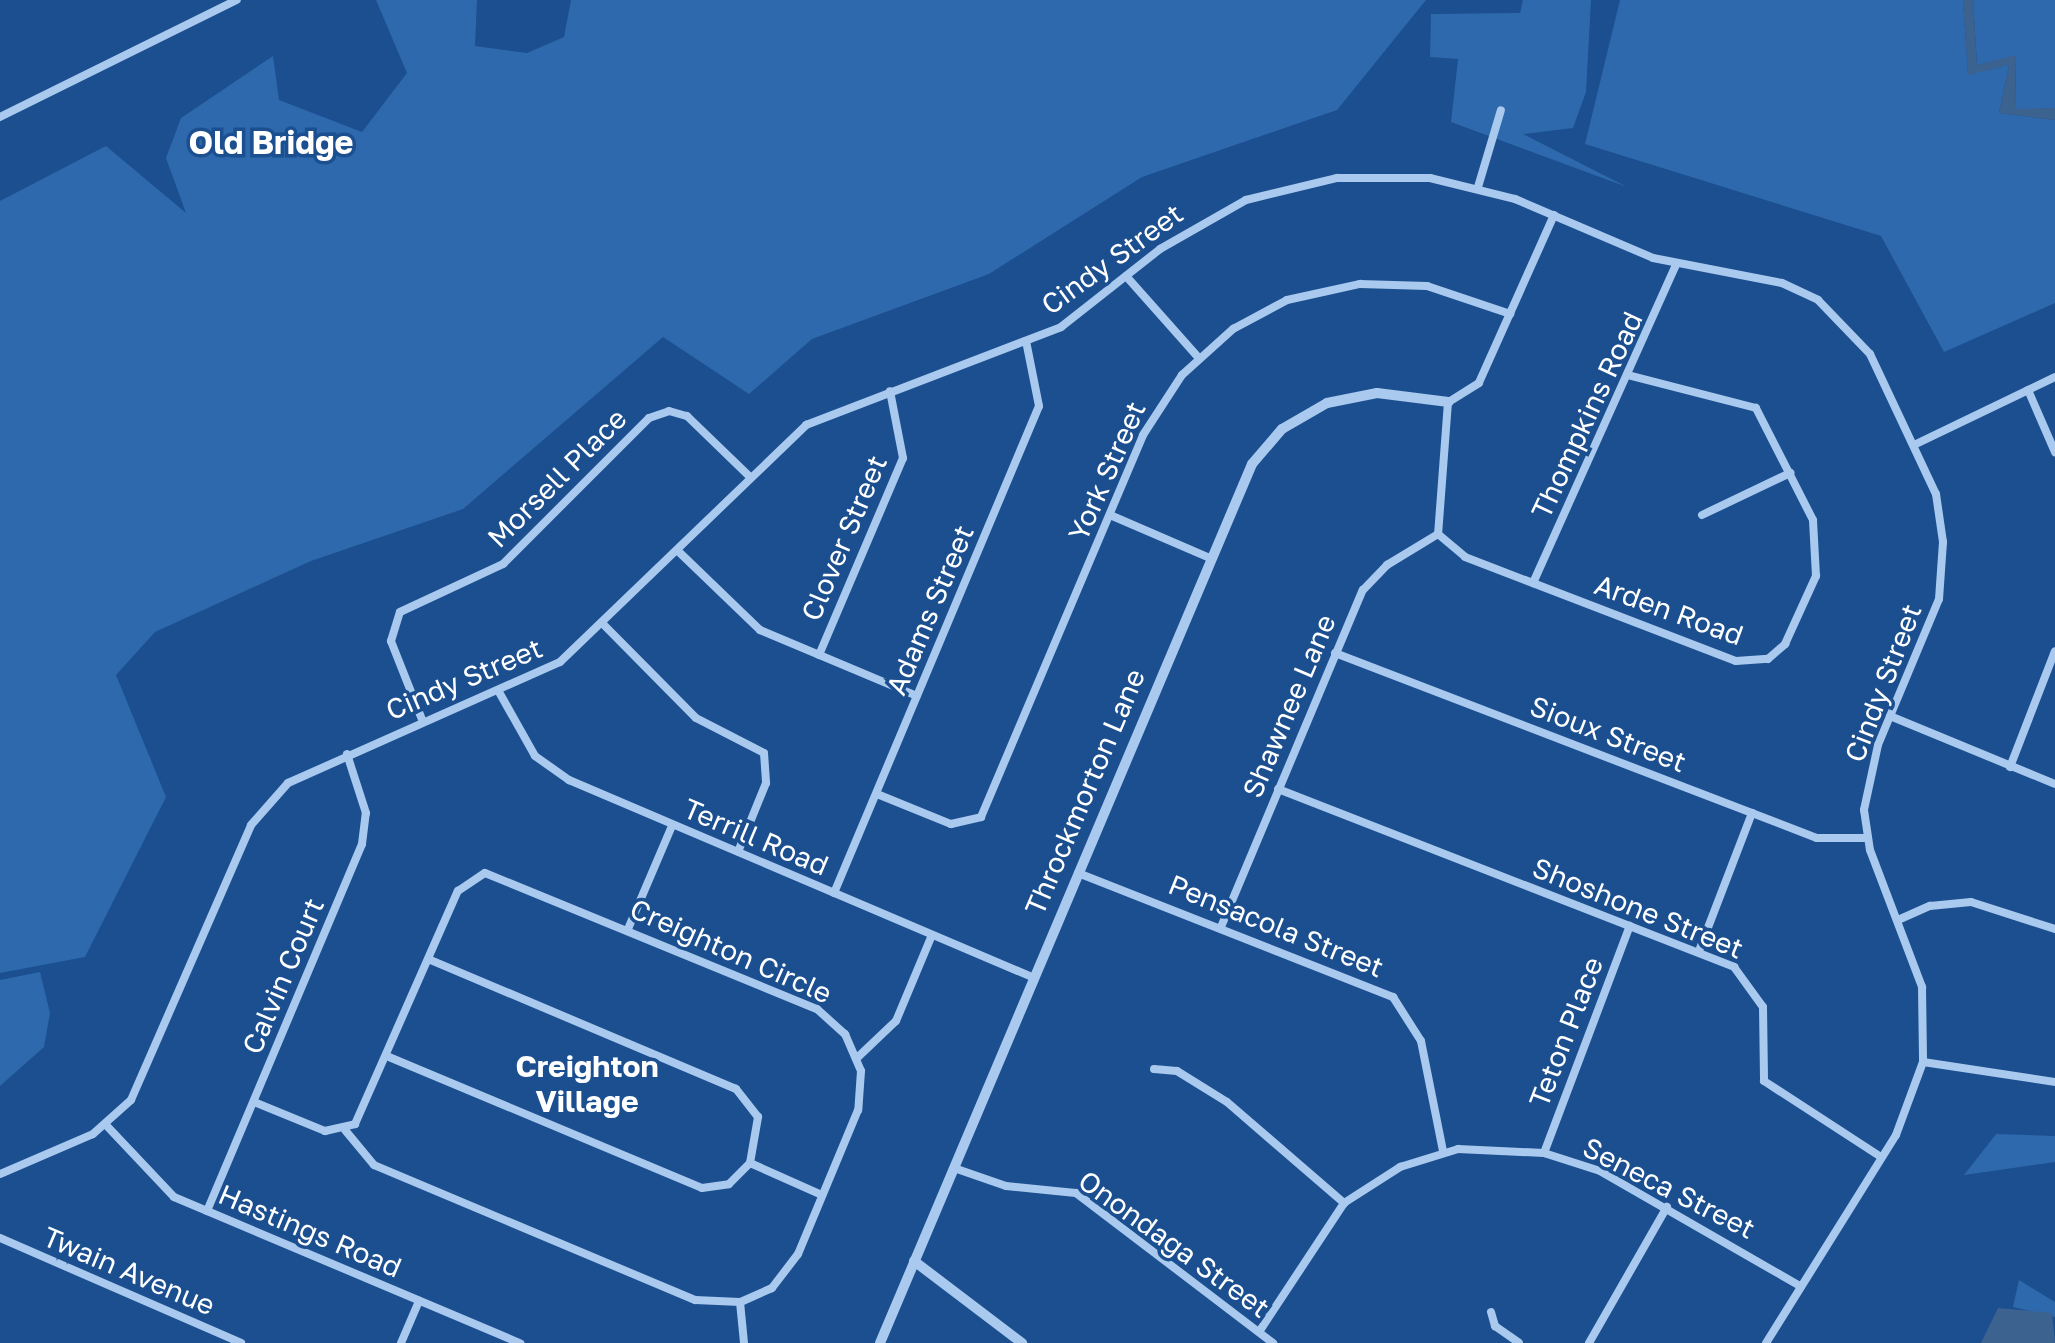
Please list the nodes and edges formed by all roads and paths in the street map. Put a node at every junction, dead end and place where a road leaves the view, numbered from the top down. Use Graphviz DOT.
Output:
graph roads {
  1 [pos="237,0"];
  2 [pos="1501,110"];
  3 [pos="0,117"];
  4 [pos="1478,187"];
  5 [pos="1554,215"];
  6 [pos="1676,265"];
  7 [pos="1126,276"];
  8 [pos="1510,314"];
  9 [pos="1026,341"];
  10 [pos="1198,357"];
  11 [pos="1631,376"];
  12 [pos="2055,377"];
  13 [pos="2028,390"];
  14 [pos="890,391"];
  15 [pos="1448,402"];
  16 [pos="1916,444"];
  17 [pos="2055,452"];
  18 [pos="1790,473"];
  19 [pos="750,477"];
  20 [pos="1110,515"];
  21 [pos="1702,515"];
  22 [pos="1438,534"];
  23 [pos="678,551"];
  24 [pos="1210,558"];
  25 [pos="1533,583"];
  26 [pos="603,624"];
  27 [pos="2055,651"];
  28 [pos="1335,653"];
  29 [pos="819,655"];
  30 [pos="499,692"];
  31 [pos="917,696"];
  32 [pos="1890,716"];
  33 [pos="423,722"];
  34 [pos="347,754"];
  35 [pos="2010,767"];
  36 [pos="2055,784"];
  37 [pos="1278,789"];
  38 [pos="877,794"];
  39 [pos="1752,813"];
  40 [pos="672,826"];
  41 [pos="1867,838"];
  42 [pos="738,852"];
  43 [pos="1078,873"];
  44 [pos="834,893"];
  45 [pos="1898,920"];
  46 [pos="1630,926"];
  47 [pos="1221,927"];
  48 [pos="628,929"];
  49 [pos="2055,929"];
  50 [pos="932,935"];
  51 [pos="1699,951"];
  52 [pos="430,960"];
  53 [pos="1032,977"];
  54 [pos="389,1057"];
  55 [pos="858,1057"];
  56 [pos="1923,1062"];
  57 [pos="1154,1069"];
  58 [pos="2055,1082"];
  59 [pos="254,1102"];
  60 [pos="106,1125"];
  61 [pos="345,1130"];
  62 [pos="1443,1151"];
  63 [pos="1544,1153"];
  64 [pos="1881,1157"];
  65 [pos="750,1163"];
  66 [pos="954,1168"];
  67 [pos="0,1174"];
  68 [pos="822,1195"];
  69 [pos="1344,1203"];
  70 [pos="1667,1207"];
  71 [pos="207,1211"];
  72 [pos="0,1238"];
  73 [pos="914,1261"];
  74 [pos="1800,1286"];
  75 [pos="419,1301"];
  76 [pos="740,1302"];
  77 [pos="1491,1312"];
  78 [pos="1259,1332"];
  79 [pos="1020,1342"];
  80 [pos="241,1343"];
  81 [pos="401,1343"];
  82 [pos="519,1343"];
  83 [pos="744,1343"];
  84 [pos="880,1343"];
  85 [pos="1273,1343"];
  86 [pos="1519,1343"];
  87 [pos="1589,1343"];
  88 [pos="1766,1343"];
  1 -- 3 [label="street"];
  2 -- 4 [label="street"];
  4 -- 5 [label="street, Cindy Street"];
  4 -- 7 [label="street, Cindy Street"];
  5 -- 6 [label="street, Cindy Street"];
  5 -- 8 [label="street"];
  6 -- 11 [label="street, Thompkins Road"];
  6 -- 16 [label="street, Cindy Street"];
  7 -- 9 [label="street, Cindy Street"];
  7 -- 10 [label="street"];
  8 -- 10 [label="street, York Street"];
  8 -- 15 [label="street"];
  9 -- 14 [label="street, Cindy Street"];
  9 -- 31 [label="street, Adams Street"];
  10 -- 20 [label="street, York Street"];
  11 -- 18 [label="street, Arden Road"];
  11 -- 25 [label="street, Thompkins Road"];
  12 -- 13 [label="street"];
  13 -- 16 [label="street"];
  13 -- 17 [label="street"];
  14 -- 19 [label="street, Cindy Street"];
  14 -- 29 [label="street, Clover Street"];
  15 -- 22 [label="street"];
  15 -- 24 [label="street, Throckmorton Lane"];
  16 -- 32 [label="street, Cindy Street"];
  18 -- 21 [label="street"];
  18 -- 25 [label="street, Arden Road"];
  19 -- 23 [label="street, Cindy Street"];
  19 -- 33 [label="street, Morsell Place"];
  20 -- 24 [label="street"];
  20 -- 38 [label="street, York Street"];
  22 -- 25 [label="street, Arden Road"];
  22 -- 28 [label="street, Shawnee Lane"];
  23 -- 26 [label="street, Cindy Street"];
  23 -- 29 [label="street"];
  24 -- 43 [label="street, Throckmorton Lane"];
  26 -- 30 [label="street, Cindy Street"];
  26 -- 42 [label="street"];
  27 -- 35 [label="street"];
  28 -- 37 [label="street, Shawnee Lane"];
  28 -- 39 [label="street, Sioux Street"];
  29 -- 31 [label="street"];
  30 -- 33 [label="street, Cindy Street"];
  30 -- 40 [label="street, Terrill Road"];
  31 -- 38 [label="street, Adams Street"];
  32 -- 35 [label="street"];
  32 -- 41 [label="street, Cindy Street"];
  33 -- 34 [label="street, Cindy Street"];
  34 -- 59 [label="street, Calvin Court"];
  34 -- 60 [label="street, Cindy Street"];
  35 -- 36 [label="street"];
  37 -- 46 [label="street, Shoshone Street"];
  37 -- 47 [label="street, Shawnee Lane"];
  38 -- 44 [label="street, Adams Street"];
  39 -- 41 [label="street, Sioux Street"];
  39 -- 51 [label="street"];
  40 -- 42 [label="street, Terrill Road"];
  40 -- 48 [label="street"];
  41 -- 45 [label="street, Cindy Street"];
  42 -- 44 [label="street, Terrill Road"];
  43 -- 47 [label="street, Pensacola Street"];
  43 -- 53 [label="street, Throckmorton Lane"];
  44 -- 50 [label="street, Terrill Road"];
  45 -- 49 [label="street"];
  45 -- 56 [label="street, Cindy Street"];
  46 -- 51 [label="street, Shoshone Street"];
  46 -- 63 [label="street, Teton Place"];
  47 -- 62 [label="street, Pensacola Street"];
  48 -- 52 [label="street, Creighton Circle"];
  48 -- 55 [label="street, Creighton Circle"];
  50 -- 53 [label="street, Terrill Road"];
  50 -- 55 [label="street"];
  51 -- 64 [label="street, Shoshone Street"];
  52 -- 54 [label="street, Creighton Circle"];
  52 -- 65 [label="street"];
  53 -- 66 [label="street, Throckmorton Lane"];
  54 -- 61 [label="street, Creighton Circle"];
  54 -- 65 [label="street"];
  55 -- 68 [label="street"];
  56 -- 58 [label="street"];
  56 -- 64 [label="street, Cindy Street"];
  57 -- 69 [label="street"];
  59 -- 61 [label="street"];
  59 -- 71 [label="street, Calvin Court"];
  60 -- 67 [label="street, Cindy Street"];
  60 -- 71 [label="street, Hastings Road"];
  61 -- 76 [label="street"];
  62 -- 63 [label="street, Seneca Street"];
  62 -- 69 [label="street, Seneca Street"];
  63 -- 70 [label="street, Seneca Street"];
  64 -- 74 [label="street, Cindy Street"];
  65 -- 68 [label="street"];
  66 -- 73 [label="street, Throckmorton Lane"];
  66 -- 78 [label="street, Onondaga Street"];
  68 -- 76 [label="street"];
  69 -- 78 [label="street, Seneca Street"];
  70 -- 74 [label="street, Seneca Street"];
  70 -- 87 [label="street"];
  71 -- 75 [label="street, Hastings Road"];
  72 -- 80 [label="street, Twain Avenue"];
  73 -- 79 [label="street"];
  73 -- 84 [label="street, Throckmorton Lane"];
  74 -- 88 [label="street, Cindy Street"];
  75 -- 81 [label="street"];
  75 -- 82 [label="street, Hastings Road"];
  76 -- 83 [label="street"];
  77 -- 86 [label="street"];
  78 -- 85 [label="street, Onondaga Street"];
}
